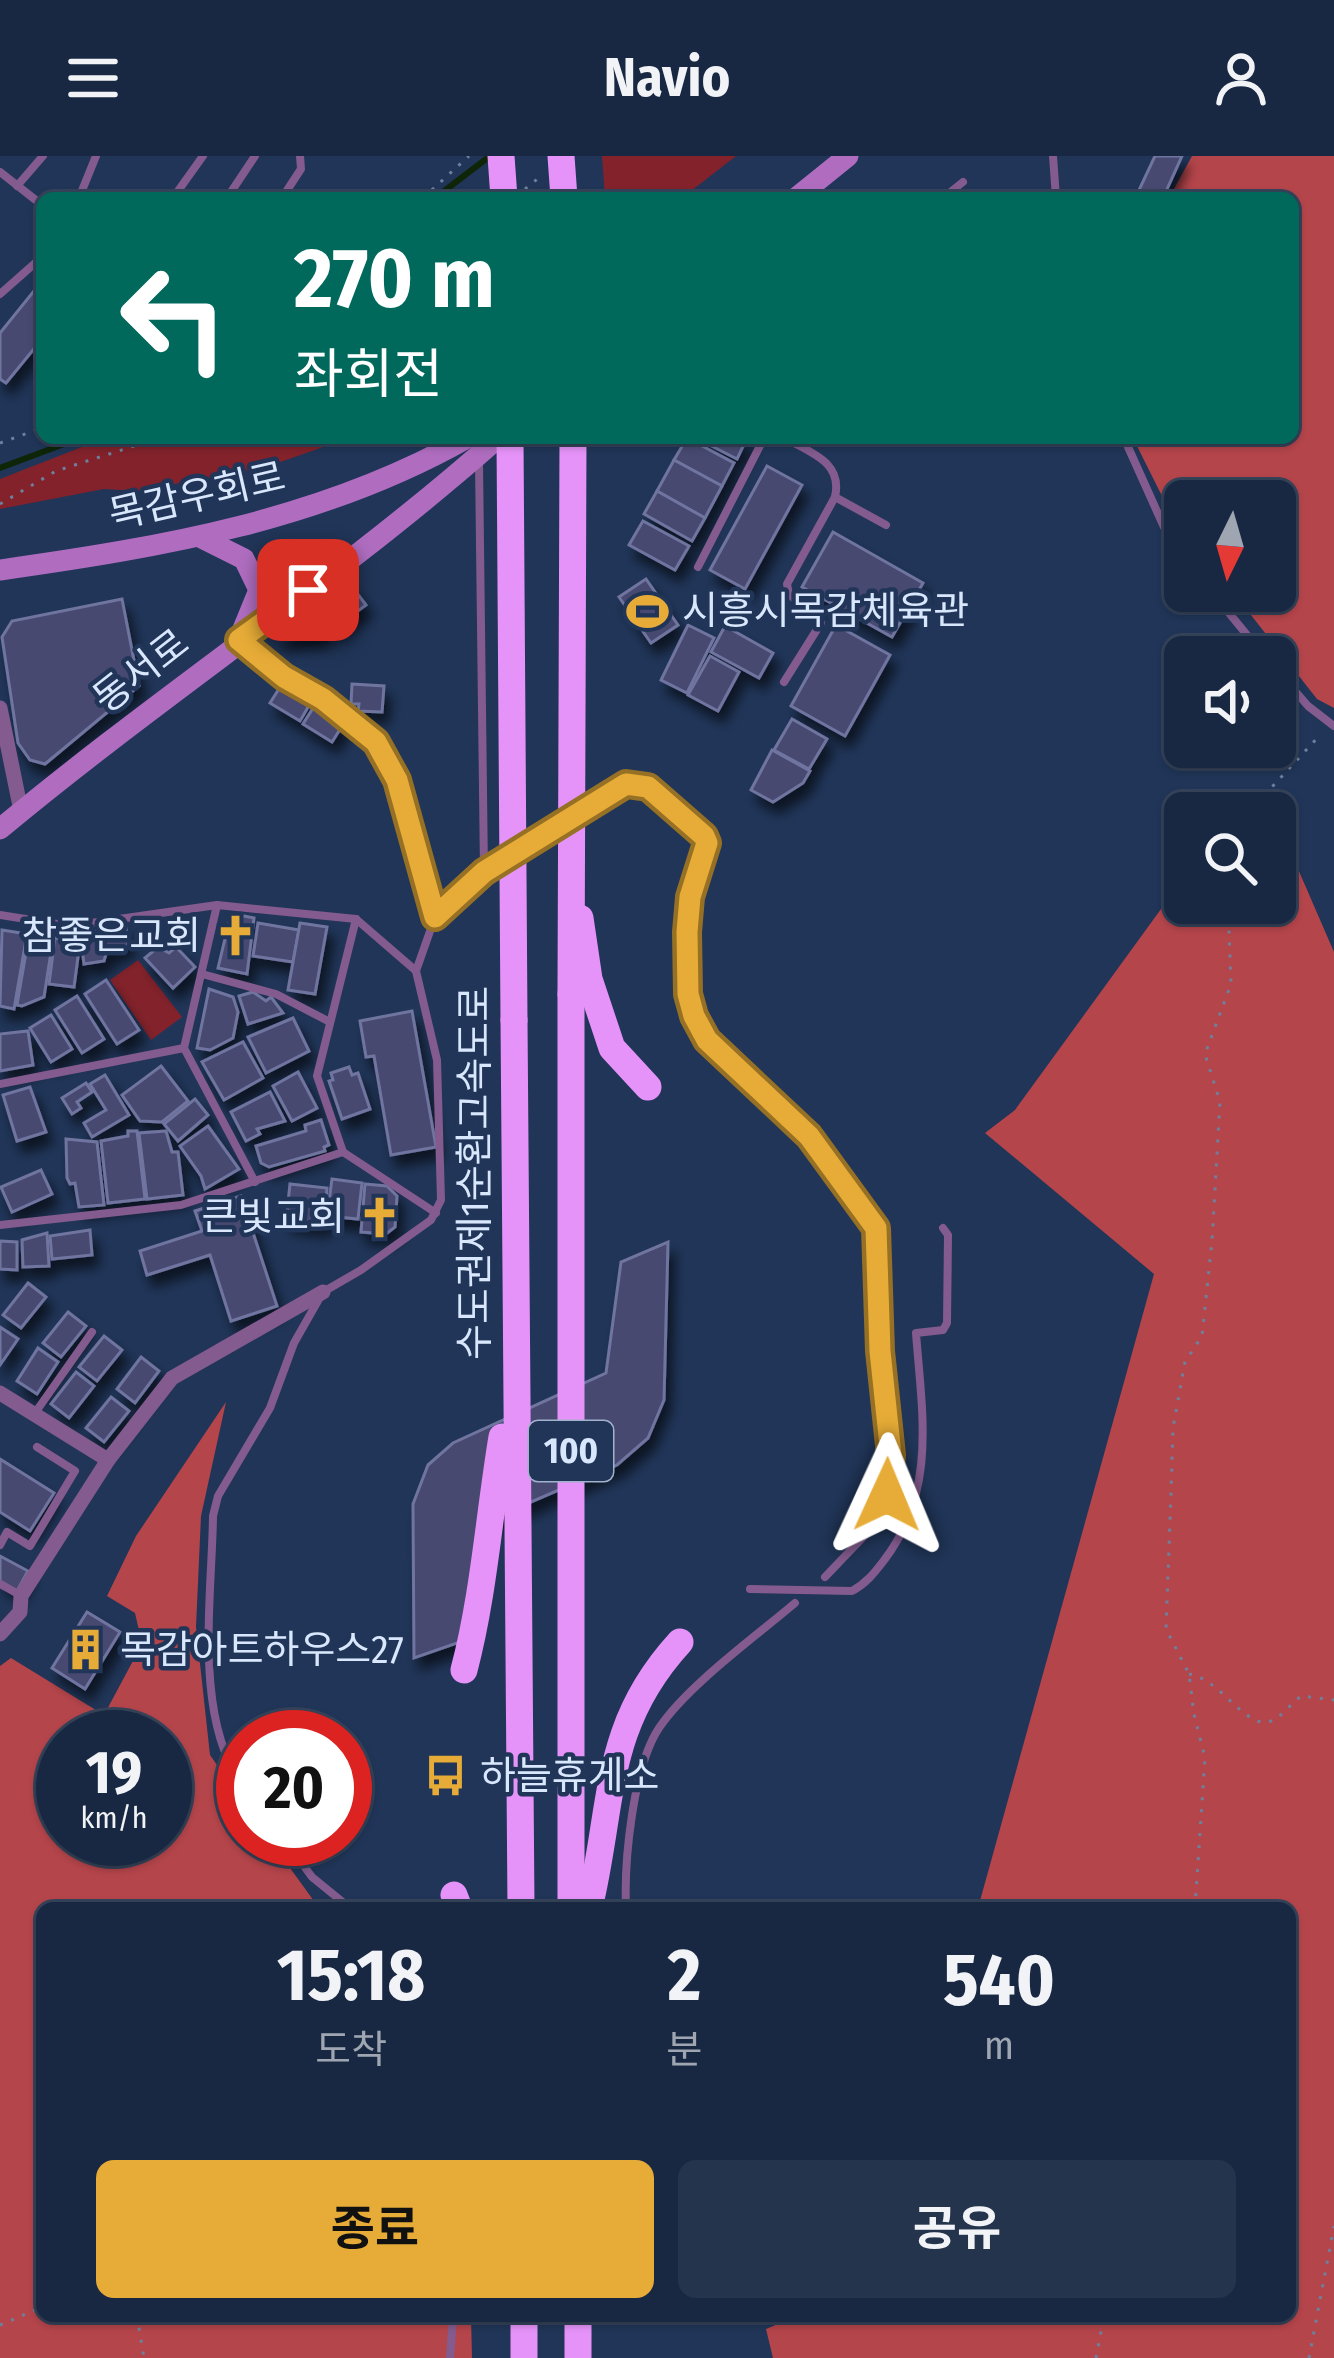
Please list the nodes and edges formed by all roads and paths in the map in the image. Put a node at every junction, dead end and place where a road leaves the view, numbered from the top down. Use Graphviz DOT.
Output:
graph roads {
  1 [pos="44,156"];
  2 [pos="95,156"];
  3 [pos="202,156"];
  4 [pos="255,156"];
  5 [pos="300,156"];
  6 [pos="469,156"];
  7 [pos="501,156"];
  8 [pos="561,156"];
  9 [pos="848,156"];
  10 [pos="1053,156"];
  11 [pos="0,172"];
  12 [pos="963,182"];
  13 [pos="17,186"];
  14 [pos="81,192"];
  15 [pos="177,192"];
  16 [pos="231,192"];
  17 [pos="286,192"];
  18 [pos="430,192"];
  19 [pos="504,192"];
  20 [pos="564,192"];
  21 [pos="803,192"];
  22 [pos="950,192"];
  23 [pos="1056,192"];
  24 [pos="36,200"];
  25 [pos="36,262"];
  26 [pos="0,294"];
  27 [pos="36,430"];
  28 [pos="0,442"];
  29 [pos="139,444"];
  30 [pos="510,444"];
  31 [pos="573,444"];
  32 [pos="761,444"];
  33 [pos="795,444"];
  34 [pos="1127,444"];
  35 [pos="473,446"];
  36 [pos="836,497"];
  37 [pos="0,503"];
  38 [pos="886,525"];
  39 [pos="1164,526"];
  40 [pos="202,538"];
  41 [pos="698,567"];
  42 [pos="0,570"];
  43 [pos="1228,612"];
  44 [pos="1248,636"];
  45 [pos="239,640"];
  46 [pos="784,682"];
  47 [pos="1296,692"];
  48 [pos="0,708"];
  49 [pos="1332,725"];
  50 [pos="1267,792"];
  51 [pos="21,811"];
  52 [pos="0,829"];
  53 [pos="574,850"];
  54 [pos="484,872"];
  55 [pos="217,905"];
  56 [pos="0,915"];
  57 [pos="435,917"];
  58 [pos="356,920"];
  59 [pos="1229,924"];
  60 [pos="416,970"];
  61 [pos="202,974"];
  62 [pos="328,1022"];
  63 [pos="184,1048"];
  64 [pos="0,1084"];
  65 [pos="648,1087"];
  66 [pos="343,1152"];
  67 [pos="256,1183"];
  68 [pos="436,1213"];
  69 [pos="0,1225"];
  70 [pos="943,1228"];
  71 [pos="323,1292"];
  72 [pos="92,1332"];
  73 [pos="515,1356"];
  74 [pos="0,1393"];
  75 [pos="34,1414"];
  76 [pos="37,1447"];
  77 [pos="108,1460"];
  78 [pos="0,1545"];
  79 [pos="825,1577"];
  80 [pos="0,1584"];
  81 [pos="749,1589"];
  82 [pos="21,1596"];
  83 [pos="795,1603"];
  84 [pos="0,1634"];
  85 [pos="680,1642"];
  86 [pos="464,1670"];
  87 [pos="1189,1674"];
  88 [pos="1334,1700"];
  89 [pos="216,1733"];
  90 [pos="304,1866"];
  91 [pos="343,1902"];
  92 [pos="521,1902"];
  93 [pos="571,1902"];
  94 [pos="590,1902"];
  95 [pos="627,1902"];
  96 [pos="1195,1902"];
  97 [pos="1334,2226"];
  98 [pos="36,2309"];
  99 [pos="138,2322"];
  100 [pos="453,2322"];
  101 [pos="524,2322"];
  102 [pos="578,2322"];
  103 [pos="1103,2322"];
  104 [pos="0,2324"];
  105 [pos="144,2358"];
  106 [pos="450,2358"];
  107 [pos="524,2358"];
  108 [pos="578,2358"];
  109 [pos="1096,2358"];
  110 [pos="1309,2358"];
  1 -- 13 [label="lane"];
  2 -- 14 [label="lane"];
  3 -- 15 [label="lane"];
  4 -- 16 [label="lane"];
  5 -- 17 [label="lane"];
  6 -- 18 [label="path"];
  7 -- 19 [label="highway"];
  8 -- 20 [label="highway, bridge"];
  9 -- 21 [label="street"];
  10 -- 23 [label="lane"];
  11 -- 13 [label="lane"];
  12 -- 22 [label="lane"];
  13 -- 24 [label="lane"];
  25 -- 26 [label="lane"];
  27 -- 28 [label="path"];
  29 -- 37 [label="path"];
  30 -- 73 [label="highway, 수도권제1순환고속도로 / 100, bridge"];
  31 -- 53 [label="highway, 100, bridge"];
  32 -- 41 [label="lane"];
  33 -- 36 [label="lane"];
  34 -- 39 [label="lane"];
  35 -- 40 [label="street, 목감우회로"];
  35 -- 45 [label="street, 동서로"];
  35 -- 54 [label="lane"];
  36 -- 38 [label="lane"];
  36 -- 46 [label="lane"];
  40 -- 42 [label="street, 목감우회로"];
  40 -- 45 [label="street"];
  43 -- 44 [label="lane"];
  45 -- 51 [label="street, 동서로"];
  45 -- 57 [label="lane"];
  47 -- 49 [label="lane"];
  48 -- 51 [label="street"];
  49 -- 50 [label="path"];
  51 -- 52 [label="street, 동서로"];
  53 -- 65 [label="highway"];
  53 -- 93 [label="highway, 100, bridge"];
  54 -- 57 [label="lane"];
  54 -- 79 [label="lane"];
  55 -- 56 [label="lane"];
  55 -- 58 [label="lane"];
  55 -- 61 [label="lane"];
  57 -- 60 [label="lane"];
  58 -- 60 [label="lane"];
  58 -- 62 [label="lane"];
  59 -- 87 [label="path"];
  60 -- 68 [label="lane"];
  61 -- 62 [label="lane"];
  61 -- 63 [label="lane"];
  62 -- 66 [label="lane"];
  63 -- 64 [label="lane"];
  63 -- 67 [label="lane"];
  66 -- 67 [label="lane"];
  66 -- 68 [label="lane"];
  67 -- 69 [label="lane"];
  68 -- 71 [label="lane"];
  70 -- 81 [label="lane"];
  71 -- 77 [label="street"];
  71 -- 89 [label="lane"];
  72 -- 75 [label="lane"];
  73 -- 86 [label="highway"];
  73 -- 92 [label="highway, 수도권제1순환고속도로 / 100"];
  74 -- 75 [label="street"];
  75 -- 77 [label="street"];
  76 -- 78 [label="lane"];
  77 -- 82 [label="street"];
  80 -- 82 [label="lane"];
  82 -- 84 [label="street"];
  83 -- 95 [label="lane"];
  85 -- 94 [label="highway"];
  87 -- 88 [label="path"];
  87 -- 96 [label="path"];
  90 -- 91 [label="lane"];
  97 -- 110 [label="path"];
  98 -- 104 [label="path"];
  99 -- 105 [label="path"];
  100 -- 106 [label="lane"];
  101 -- 107 [label="highway"];
  102 -- 108 [label="highway"];
  103 -- 109 [label="path"];
}
